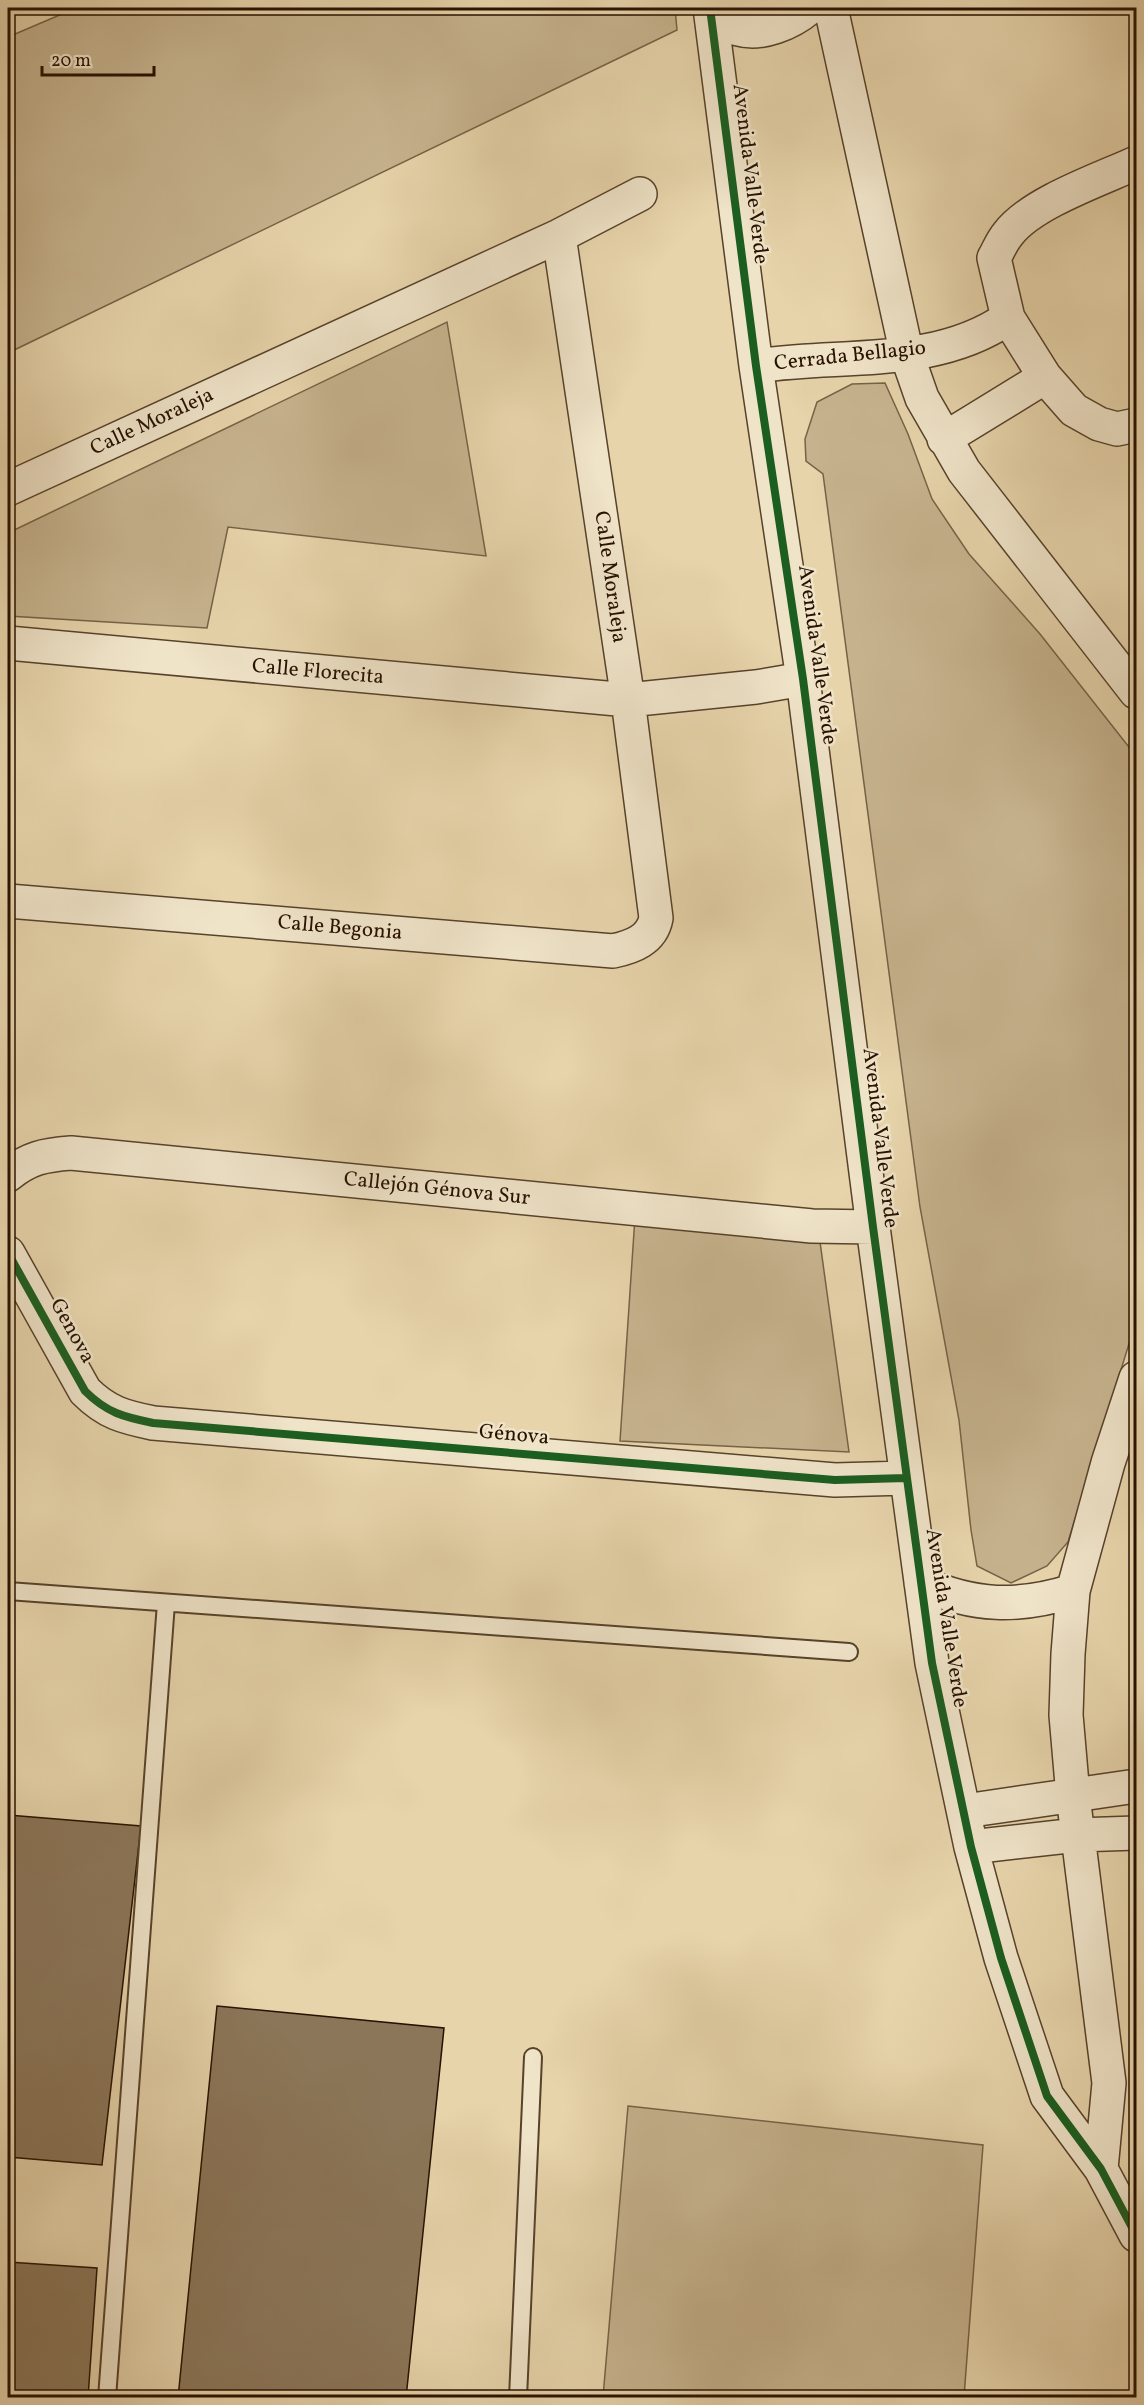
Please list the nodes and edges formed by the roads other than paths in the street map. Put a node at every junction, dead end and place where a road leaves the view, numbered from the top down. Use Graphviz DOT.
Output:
graph roads {
  1 [pos="809,8"];
  2 [pos="831,8"];
  3 [pos="711,12"];
  4 [pos="1137,163"];
  5 [pos="640,194"];
  6 [pos="559,236"];
  7 [pos="1008,318"];
  8 [pos="907,355"];
  9 [pos="756,366"];
  10 [pos="1045,377"];
  11 [pos="1137,425"];
  12 [pos="944,439"];
  13 [pos="8,489"];
  14 [pos="8,643"];
  15 [pos="803,679"];
  16 [pos="1137,692"];
  17 [pos="628,700"];
  18 [pos="8,901"];
  19 [pos="656,918"];
  20 [pos="8,1175"];
  21 [pos="873,1227"];
  22 [pos="8,1252"];
  23 [pos="1137,1378"];
  24 [pos="119,1416"];
  25 [pos="906,1478"];
  26 [pos="921,1583"];
  27 [pos="8,1591"];
  28 [pos="1073,1591"];
  29 [pos="165,1603"];
  30 [pos="849,1652"];
  31 [pos="1137,1786"];
  32 [pos="1072,1796"];
  33 [pos="965,1811"];
  34 [pos="1137,1833"];
  35 [pos="1077,1834"];
  36 [pos="971,1847"];
  37 [pos="532,2057"];
  38 [pos="1101,2169"];
  39 [pos="1137,2235"];
  40 [pos="107,2397"];
  41 [pos="518,2397"];
  1 -- 3 [label="street, Avenida Valle Verde"];
  2 -- 8 [label="street"];
  3 -- 9 [label="street, Avenida Valle Verde"];
  4 -- 7 [label="street"];
  5 -- 6 [label="street, Calle Moraleja"];
  6 -- 13 [label="street, Calle Moraleja"];
  6 -- 17 [label="street, Calle Moraleja"];
  7 -- 8 [label="street, Cerrada Bellagio"];
  7 -- 10 [label="street"];
  8 -- 9 [label="street, Cerrada Bellagio"];
  8 -- 12 [label="street"];
  9 -- 15 [label="street, Avenida Valle Verde"];
  10 -- 11 [label="street"];
  10 -- 12 [label="street"];
  12 -- 16 [label="street"];
  14 -- 17 [label="street, Calle Florecita"];
  15 -- 17 [label="street, Calle Florecita"];
  15 -- 21 [label="street, Avenida Valle Verde"];
  17 -- 19 [label="street, Calle Moraleja"];
  18 -- 19 [label="street, Calle Begonia"];
  20 -- 21 [label="street, Callejón Génova Sur"];
  21 -- 25 [label="street, Avenida Valle Verde"];
  22 -- 24 [label="street, Genova"];
  23 -- 28 [label="street"];
  24 -- 25 [label="street, Génova"];
  25 -- 26 [label="street, Avenida Valle Verde"];
  26 -- 28 [label="street, Avenida Valle Verde"];
  26 -- 33 [label="street, Avenida Valle Verde"];
  27 -- 29 [label="lane"];
  28 -- 32 [label="street"];
  29 -- 30 [label="lane"];
  29 -- 40 [label="lane"];
  31 -- 32 [label="street"];
  32 -- 33 [label="street"];
  32 -- 35 [label="street"];
  33 -- 36 [label="street, Avenida Valle Verde"];
  34 -- 35 [label="street"];
  35 -- 36 [label="street"];
  35 -- 38 [label="street"];
  36 -- 38 [label="street, Avenida Valle Verde"];
  37 -- 41 [label="lane"];
  38 -- 39 [label="street, Avenida Valle Verde"];
}
